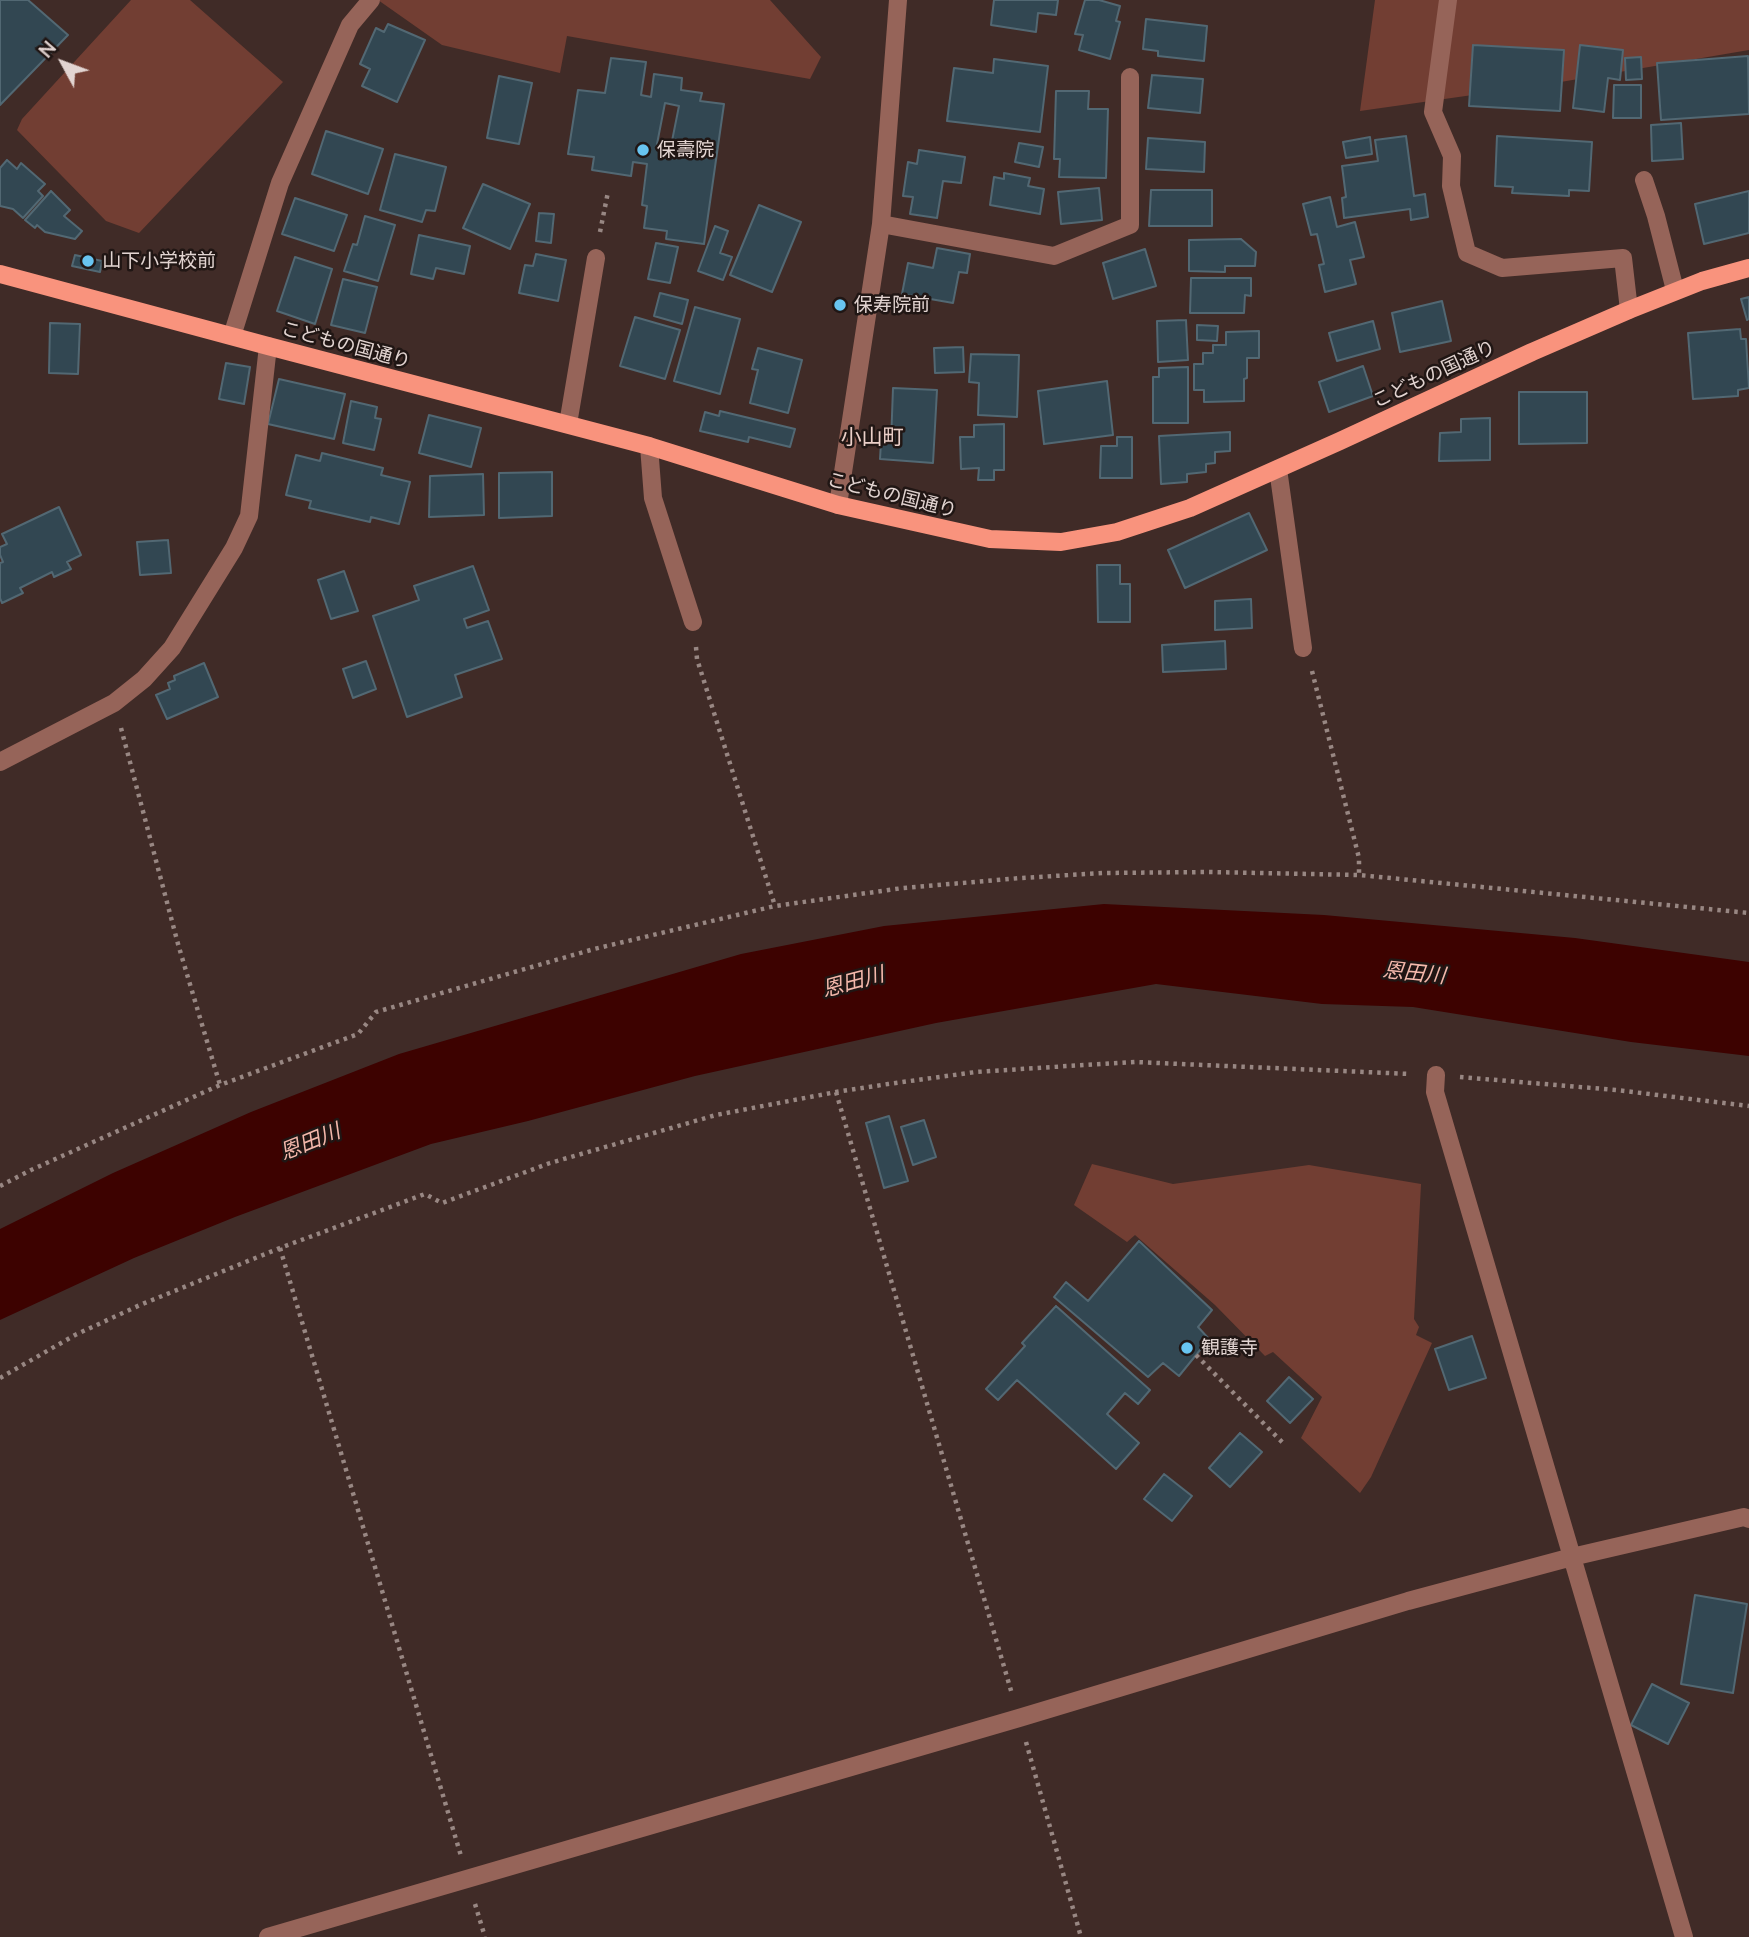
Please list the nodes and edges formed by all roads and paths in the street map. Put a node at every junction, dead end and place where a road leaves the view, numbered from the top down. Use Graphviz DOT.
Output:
graph roads {
  1 [pos="371,0"];
  2 [pos="898,0"];
  3 [pos="1448,0"];
  4 [pos="1130,78"];
  5 [pos="1644,180"];
  6 [pos="608,192"];
  7 [pos="881,224"];
  8 [pos="596,258"];
  9 [pos="1749,268"];
  10 [pos="0,274"];
  11 [pos="1675,290"];
  12 [pos="1629,310"];
  13 [pos="233,336"];
  14 [pos="268,346"];
  15 [pos="568,424"];
  16 [pos="649,446"];
  17 [pos="1278,469"];
  18 [pos="838,505"];
  19 [pos="693,622"];
  20 [pos="1303,648"];
  21 [pos="114,704"];
  22 [pos="0,762"];
  23 [pos="1359,875"];
  24 [pos="775,906"];
  25 [pos="1749,914"];
  26 [pos="1436,1075"];
  27 [pos="220,1084"];
  28 [pos="836,1092"];
  29 [pos="1749,1106"];
  30 [pos="0,1186"];
  31 [pos="280,1248"];
  32 [pos="1196,1355"];
  33 [pos="0,1378"];
  34 [pos="1283,1443"];
  35 [pos="1749,1519"];
  36 [pos="1572,1557"];
  37 [pos="1019,1718"];
  38 [pos="468,1880"];
  39 [pos="268,1937"];
  40 [pos="485,1937"];
  41 [pos="1081,1937"];
  42 [pos="1684,1937"];
  1 -- 13 [label="street"];
  2 -- 7 [label="street"];
  3 -- 12 [label="street"];
  4 -- 7 [label="street"];
  5 -- 11 [label="street"];
  6 -- 8 [label="path"];
  7 -- 18 [label="street"];
  8 -- 15 [label="street"];
  9 -- 11 [label="main road, こどもの国通り"];
  10 -- 13 [label="main road, こどもの国通り"];
  11 -- 12 [label="main road, こどもの国通り"];
  12 -- 17 [label="main road, こどもの国通り"];
  13 -- 14 [label="main road, こどもの国通り"];
  14 -- 15 [label="main road, こどもの国通り"];
  14 -- 21 [label="street"];
  15 -- 16 [label="main road, こどもの国通り"];
  16 -- 18 [label="main road, こどもの国通り"];
  16 -- 19 [label="street"];
  17 -- 18 [label="main road, こどもの国通り"];
  17 -- 20 [label="street"];
  19 -- 24 [label="path"];
  20 -- 23 [label="path"];
  21 -- 22 [label="street"];
  21 -- 27 [label="path"];
  23 -- 24 [label="path"];
  23 -- 25 [label="path"];
  24 -- 27 [label="path"];
  26 -- 28 [label="path"];
  26 -- 29 [label="path"];
  26 -- 36 [label="street"];
  27 -- 30 [label="path"];
  28 -- 31 [label="path"];
  28 -- 37 [label="path"];
  31 -- 33 [label="path"];
  31 -- 38 [label="path"];
  32 -- 34 [label="path"];
  35 -- 36 [label="street"];
  36 -- 37 [label="street"];
  36 -- 42 [label="street"];
  37 -- 38 [label="street"];
  37 -- 41 [label="path"];
  38 -- 39 [label="street"];
  38 -- 40 [label="path"];
}
